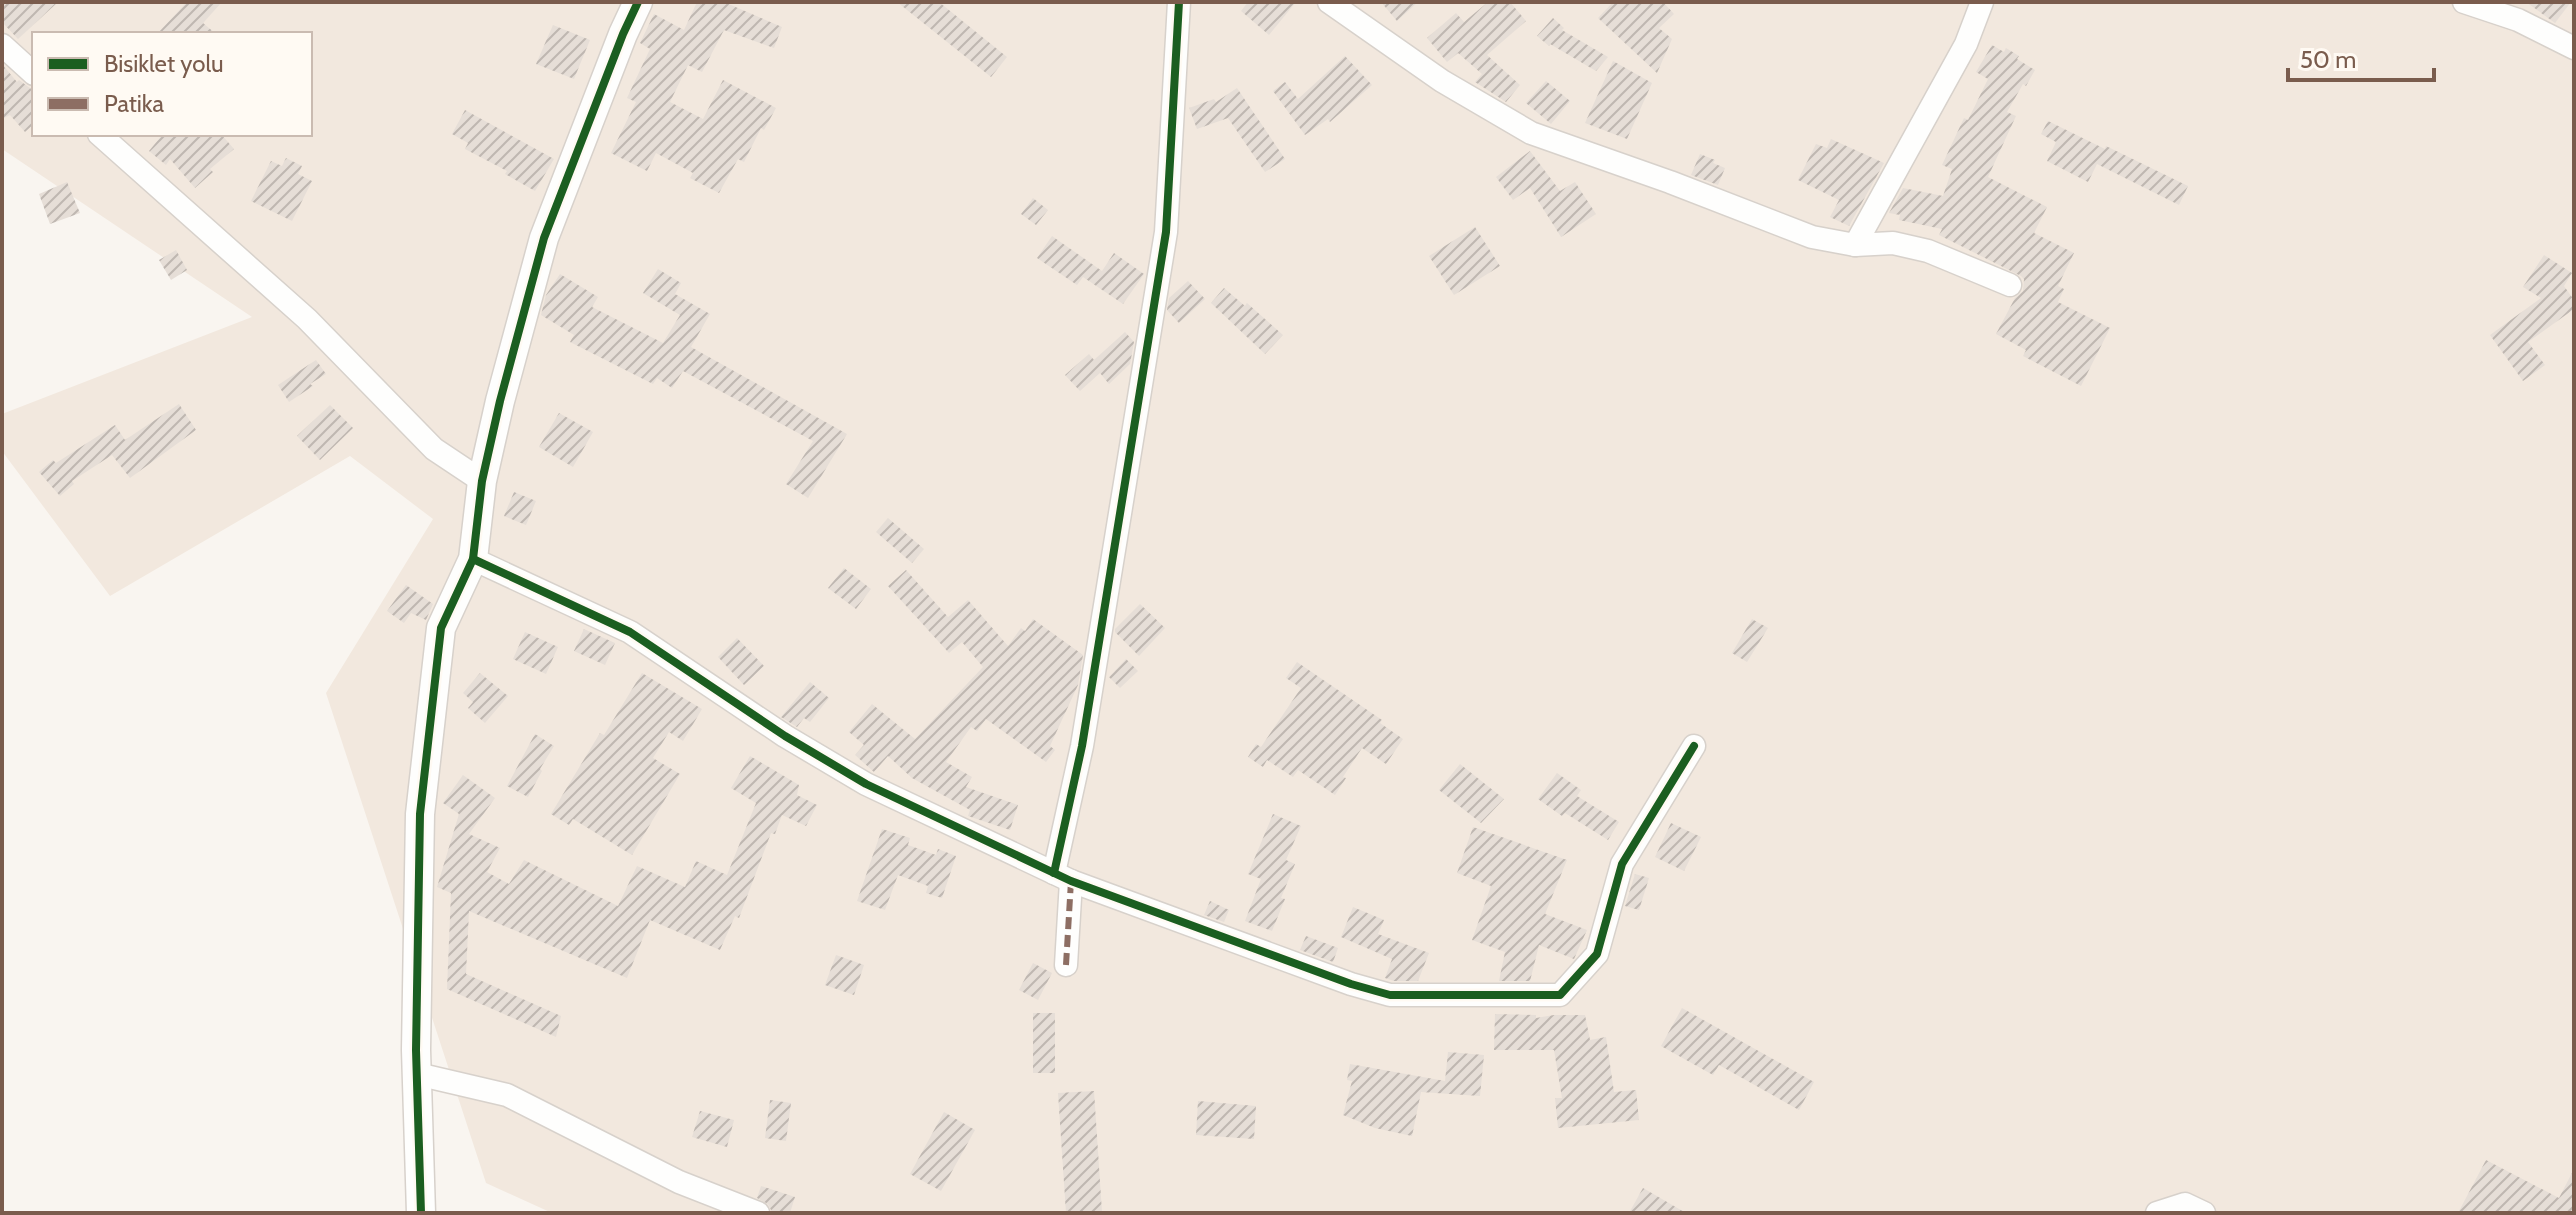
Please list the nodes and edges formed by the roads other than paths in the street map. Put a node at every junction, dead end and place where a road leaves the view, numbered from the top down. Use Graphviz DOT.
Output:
graph roads {
  1 [pos="638,2"];
  2 [pos="1179,2"];
  3 [pos="1329,2"];
  4 [pos="1982,2"];
  5 [pos="2464,2"];
  6 [pos="2,45"];
  7 [pos="2574,48"];
  8 [pos="32,72"];
  9 [pos="101,136"];
  10 [pos="1855,245"];
  11 [pos="2010,285"];
  12 [pos="482,481"];
  13 [pos="473,559"];
  14 [pos="1694,746"];
  15 [pos="1063,877"];
  16 [pos="1066,965"];
  17 [pos="417,1074"];
  18 [pos="421,1213"];
  19 [pos="758,1213"];
  20 [pos="2157,1213"];
  21 [pos="2204,1213"];
  1 -- 12 [label="street"];
  2 -- 15 [label="street"];
  3 -- 10 [label="street"];
  4 -- 10 [label="street"];
  5 -- 7 [label="street"];
  6 -- 8 [label="street"];
  9 -- 12 [label="street"];
  10 -- 11 [label="street"];
  12 -- 13 [label="street"];
  13 -- 15 [label="street"];
  13 -- 17 [label="street"];
  14 -- 15 [label="street"];
  15 -- 16 [label="street"];
  17 -- 18 [label="street"];
  17 -- 19 [label="street"];
  20 -- 21 [label="street"];
}
